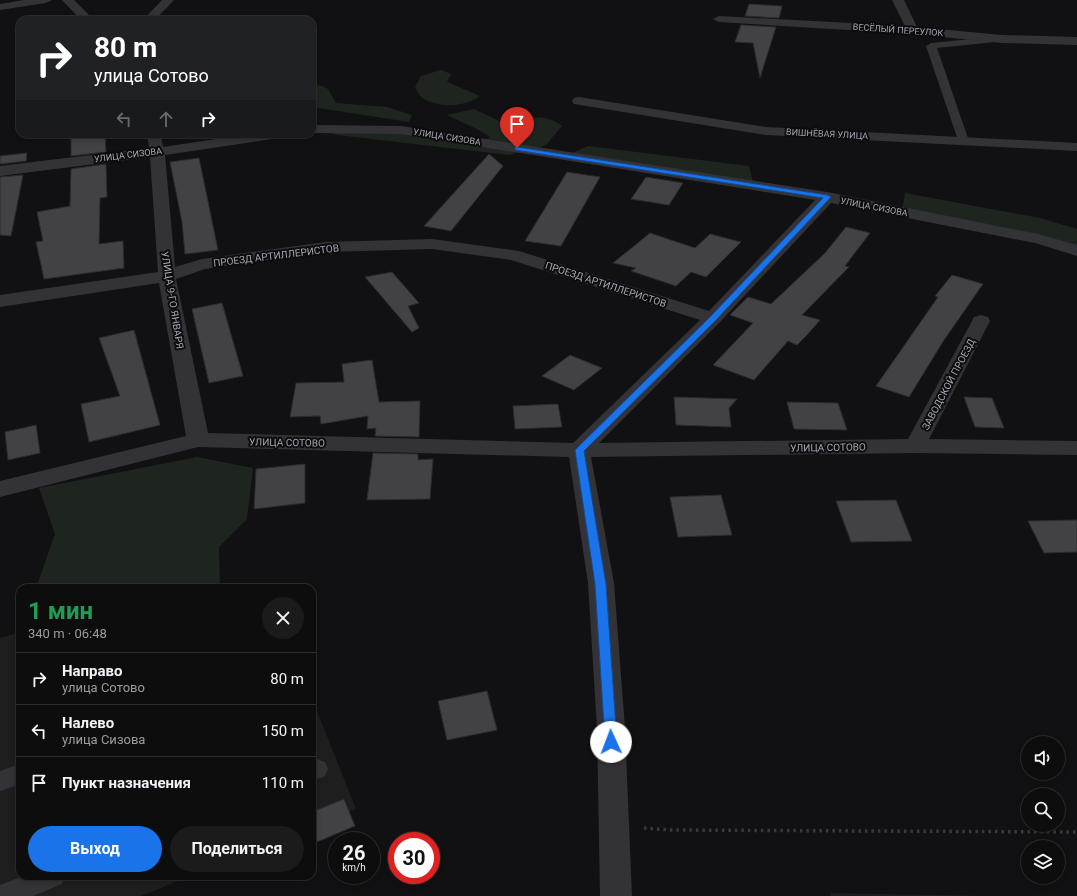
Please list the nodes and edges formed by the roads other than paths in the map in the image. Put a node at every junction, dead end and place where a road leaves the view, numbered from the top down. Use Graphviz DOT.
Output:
graph roads {
  1 [pos="46,0"];
  2 [pos="68,0"];
  3 [pos="168,0"];
  4 [pos="898,0"];
  5 [pos="0,7"];
  6 [pos="84,16"];
  7 [pos="153,16"];
  8 [pos="719,19"];
  9 [pos="912,30"];
  10 [pos="1002,39"];
  11 [pos="1077,41"];
  12 [pos="579,101"];
  13 [pos="316,129"];
  14 [pos="155,138"];
  15 [pos="251,138"];
  16 [pos="962,141"];
  17 [pos="1077,147"];
  18 [pos="157,152"];
  19 [pos="0,171"];
  20 [pos="827,197"];
  21 [pos="1077,250"];
  22 [pos="167,276"];
  23 [pos="0,301"];
  24 [pos="713,318"];
  25 [pos="981,321"];
  26 [pos="198,440"];
  27 [pos="915,446"];
  28 [pos="1077,448"];
  29 [pos="580,450"];
  30 [pos="0,489"];
  31 [pos="16,775"];
  32 [pos="0,781"];
  33 [pos="42,880"];
  34 [pos="3,896"];
  35 [pos="616,896"];
  1 -- 5 [label="street"];
  2 -- 6 [label="street"];
  3 -- 7 [label="street"];
  4 -- 9 [label="street"];
  8 -- 9 [label="street, ВЕСЁЛЫЙ ПЕРЕУЛОК"];
  9 -- 10 [label="street, ВЕСЁЛЫЙ ПЕРЕУЛОК"];
  10 -- 11 [label="street, ВЕСЁЛЫЙ ПЕРЕУЛОК"];
  10 -- 16 [label="lane"];
  12 -- 16 [label="street, ВИШНЁВАЯ УЛИЦА"];
  13 -- 20 [label="street, УЛИЦА СИЗОВА"];
  14 -- 18 [label="street, УЛИЦА 9-ГО ЯНВАРЯ"];
  15 -- 18 [label="street, УЛИЦА СИЗОВА"];
  16 -- 17 [label="street, ВИШНЁВАЯ УЛИЦА"];
  18 -- 19 [label="street, УЛИЦА СИЗОВА"];
  18 -- 22 [label="street, УЛИЦА 9-ГО ЯНВАРЯ"];
  20 -- 21 [label="street, УЛИЦА СИЗОВА"];
  20 -- 24 [label="street"];
  22 -- 23 [label="street, ПРОЕЗД АРТИЛЛЕРИСТОВ"];
  22 -- 24 [label="street, ПРОЕЗД АРТИЛЛЕРИСТОВ"];
  22 -- 26 [label="street, УЛИЦА 9-ГО ЯНВАРЯ"];
  24 -- 29 [label="street"];
  25 -- 27 [label="street, ЗАВОДСКОЙ ПРОЕЗД"];
  26 -- 29 [label="street, УЛИЦА СОТОВО"];
  26 -- 30 [label="street, УЛИЦА СОТОВО"];
  27 -- 28 [label="street, УЛИЦА СОТОВО"];
  27 -- 29 [label="street, УЛИЦА СОТОВО"];
  29 -- 35 [label="street"];
  31 -- 32 [label="lane"];
  33 -- 34 [label="lane"];
}
